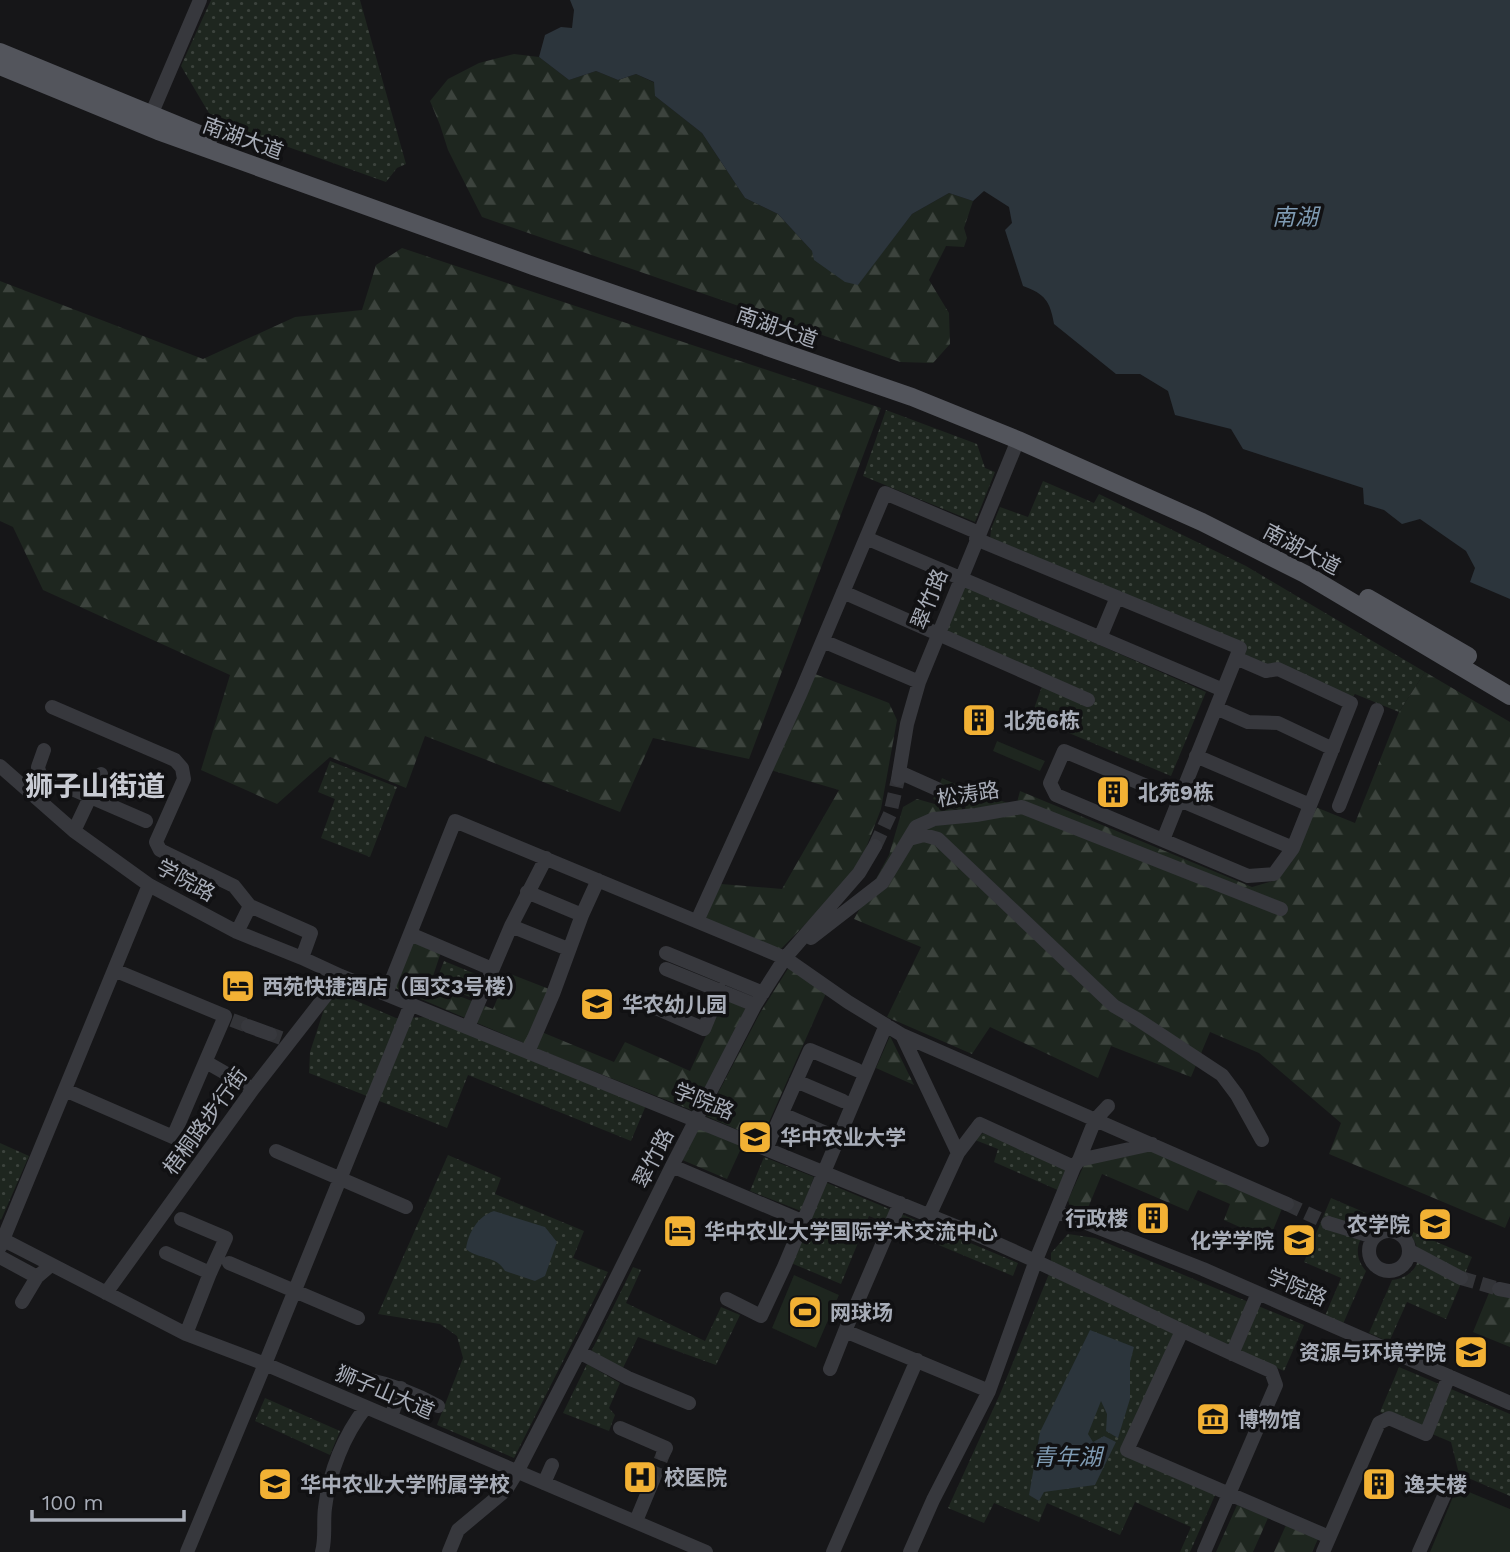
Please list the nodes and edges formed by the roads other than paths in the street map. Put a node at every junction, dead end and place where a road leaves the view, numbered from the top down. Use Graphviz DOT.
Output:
graph roads {
  1 [pos="200,0"];
  2 [pos="0,52"];
  3 [pos="0,66"];
  4 [pos="151,115"];
  5 [pos="1018,440"];
  6 [pos="977,536"];
  7 [pos="866,538"];
  8 [pos="960,578"];
  9 [pos="843,592"];
  10 [pos="1117,597"];
  11 [pos="938,634"];
  12 [pos="1100,638"];
  13 [pos="823,641"];
  14 [pos="1236,658"];
  15 [pos="919,682"];
  16 [pos="1510,682"];
  17 [pos="1223,690"];
  18 [pos="1510,695"];
  19 [pos="1088,700"];
  20 [pos="52,708"];
  21 [pos="1216,708"];
  22 [pos="1377,710"];
  23 [pos="1340,730"];
  24 [pos="1365,741"];
  25 [pos="1333,749"];
  26 [pos="44,750"];
  27 [pos="1196,756"];
  28 [pos="0,766"];
  29 [pos="1325,767"];
  30 [pos="101,774"];
  31 [pos="1350,778"];
  32 [pos="937,789"];
  33 [pos="89,797"];
  34 [pos="1179,799"];
  35 [pos="1310,805"];
  36 [pos="1339,806"];
  37 [pos="146,821"];
  38 [pos="74,831"];
  39 [pos="909,839"];
  40 [pos="1163,840"];
  41 [pos="875,846"];
  42 [pos="1293,848"];
  43 [pos="546,858"];
  44 [pos="598,880"];
  45 [pos="149,885"];
  46 [pos="527,892"];
  47 [pos="250,906"];
  48 [pos="1281,909"];
  49 [pos="582,915"];
  50 [pos="697,921"];
  51 [pos="511,926"];
  52 [pos="237,932"];
  53 [pos="410,934"];
  54 [pos="568,949"];
  55 [pos="666,953"];
  56 [pos="302,958"];
  57 [pos="785,958"];
  58 [pos="492,969"];
  59 [pos="666,969"];
  60 [pos="114,970"];
  61 [pos="341,976"];
  62 [pos="720,990"];
  63 [pos="386,994"];
  64 [pos="759,999"];
  65 [pos="411,1004"];
  66 [pos="649,1005"];
  67 [pos="886,1025"];
  68 [pos="248,1026"];
  69 [pos="468,1027"];
  70 [pos="902,1035"];
  71 [pos="281,1038"];
  72 [pos="528,1052"];
  73 [pos="206,1062"];
  74 [pos="857,1069"];
  75 [pos="796,1081"];
  76 [pos="253,1089"];
  77 [pos="65,1090"];
  78 [pos="843,1101"];
  79 [pos="1108,1106"];
  80 [pos="782,1114"];
  81 [pos="696,1120"];
  82 [pos="1095,1120"];
  83 [pos="828,1134"];
  84 [pos="1262,1140"];
  85 [pos="1153,1144"];
  86 [pos="766,1149"];
  87 [pos="276,1151"];
  88 [pos="958,1153"];
  89 [pos="1077,1164"];
  90 [pos="672,1166"];
  91 [pos="824,1173"];
  92 [pos="339,1179"];
  93 [pos="900,1203"];
  94 [pos="1287,1204"];
  95 [pos="406,1207"];
  96 [pos="1056,1211"];
  97 [pos="929,1216"];
  98 [pos="181,1219"];
  99 [pos="804,1222"];
  100 [pos="1328,1223"];
  101 [pos="1374,1237"];
  102 [pos="1,1242"];
  103 [pos="1410,1251"];
  104 [pos="166,1253"];
  105 [pos="0,1258"];
  106 [pos="1036,1261"];
  107 [pos="229,1263"];
  108 [pos="51,1265"];
  109 [pos="210,1273"];
  110 [pos="37,1277"];
  111 [pos="1461,1278"];
  112 [pos="294,1292"];
  113 [pos="106,1293"];
  114 [pos="1258,1293"];
  115 [pos="727,1299"];
  116 [pos="22,1302"];
  117 [pos="358,1318"];
  118 [pos="845,1331"];
  119 [pos="1182,1331"];
  120 [pos="186,1334"];
  121 [pos="579,1352"];
  122 [pos="1232,1354"];
  123 [pos="917,1360"];
  124 [pos="265,1364"];
  125 [pos="830,1369"];
  126 [pos="1449,1376"];
  127 [pos="362,1378"];
  128 [pos="401,1388"];
  129 [pos="989,1391"];
  130 [pos="1510,1402"];
  131 [pos="689,1403"];
  132 [pos="438,1406"];
  133 [pos="366,1407"];
  134 [pos="390,1418"];
  135 [pos="620,1428"];
  136 [pos="663,1454"];
  137 [pos="552,1465"];
  138 [pos="517,1472"];
  139 [pos="653,1480"];
  140 [pos="544,1483"];
  141 [pos="1448,1486"];
  142 [pos="1229,1494"];
  143 [pos="636,1521"];
  144 [pos="1329,1537"];
  145 [pos="187,1552"];
  146 [pos="322,1552"];
  147 [pos="449,1552"];
  148 [pos="706,1552"];
  149 [pos="833,1552"];
  150 [pos="910,1552"];
  151 [pos="1204,1552"];
  152 [pos="1323,1552"];
  153 [pos="1419,1552"];
  1 -- 4 [label="street"];
  2 -- 4 [label="main road, 南湖大道"];
  3 -- 5 [label="main road, 南湖大道"];
  4 -- 16 [label="main road, 南湖大道"];
  5 -- 6 [label="street, 翠竹路"];
  5 -- 18 [label="main road, 南湖大道"];
  6 -- 7 [label="street"];
  6 -- 8 [label="street, 翠竹路"];
  6 -- 10 [label="street"];
  7 -- 8 [label="street"];
  7 -- 9 [label="street"];
  8 -- 11 [label="street, 翠竹路"];
  8 -- 12 [label="street"];
  9 -- 11 [label="street"];
  9 -- 13 [label="street"];
  10 -- 12 [label="street"];
  10 -- 14 [label="street"];
  11 -- 15 [label="street, 翠竹路"];
  11 -- 19 [label="street"];
  12 -- 17 [label="street"];
  13 -- 15 [label="street"];
  13 -- 50 [label="street"];
  14 -- 17 [label="street"];
  14 -- 23 [label="street"];
  15 -- 32 [label="street, 翠竹路"];
  17 -- 21 [label="street"];
  20 -- 47 [label="street"];
  21 -- 25 [label="street"];
  21 -- 27 [label="street"];
  22 -- 24 [label="street"];
  23 -- 24 [label="street"];
  23 -- 25 [label="street"];
  24 -- 31 [label="street"];
  25 -- 29 [label="street"];
  26 -- 33 [label="street"];
  27 -- 34 [label="street"];
  27 -- 35 [label="street"];
  28 -- 38 [label="street, 学院路"];
  29 -- 31 [label="street"];
  29 -- 35 [label="street"];
  30 -- 33 [label="street"];
  31 -- 36 [label="street"];
  33 -- 37 [label="street"];
  33 -- 38 [label="street"];
  34 -- 40 [label="street"];
  34 -- 40 [label="street"];
  34 -- 42 [label="street"];
  35 -- 42 [label="street"];
  38 -- 45 [label="street, 学院路"];
  39 -- 48 [label="street, 松涛路"];
  39 -- 57 [label="street, 松涛路"];
  39 -- 84 [label="street"];
  40 -- 42 [label="street"];
  41 -- 57 [label="street, 翠竹路"];
  43 -- 44 [label="street"];
  43 -- 46 [label="street"];
  43 -- 53 [label="street"];
  44 -- 49 [label="street"];
  44 -- 50 [label="street"];
  45 -- 52 [label="street, 学院路"];
  45 -- 60 [label="street"];
  46 -- 49 [label="street"];
  46 -- 51 [label="street"];
  47 -- 52 [label="street"];
  47 -- 56 [label="street"];
  49 -- 54 [label="street"];
  50 -- 57 [label="street"];
  51 -- 54 [label="street"];
  51 -- 58 [label="street"];
  52 -- 56 [label="street, 学院路"];
  53 -- 58 [label="street"];
  53 -- 63 [label="street"];
  54 -- 72 [label="street"];
  55 -- 64 [label="street"];
  56 -- 61 [label="street, 学院路"];
  57 -- 64 [label="street, 翠竹路"];
  57 -- 67 [label="street"];
  58 -- 69 [label="street"];
  59 -- 62 [label="street"];
  60 -- 73 [label="street"];
  60 -- 77 [label="street"];
  61 -- 63 [label="street, 学院路"];
  61 -- 71 [label="street, 梧桐路步行街"];
  62 -- 64 [label="street"];
  62 -- 66 [label="street"];
  63 -- 65 [label="street, 学院路"];
  64 -- 81 [label="street, 翠竹路"];
  65 -- 69 [label="street, 学院路"];
  65 -- 92 [label="street"];
  67 -- 70 [label="street"];
  67 -- 91 [label="street"];
  68 -- 71 [label="street"];
  69 -- 72 [label="street, 学院路"];
  70 -- 82 [label="street"];
  70 -- 88 [label="street"];
  71 -- 76 [label="street, 梧桐路步行街"];
  72 -- 81 [label="street, 学院路"];
  73 -- 76 [label="street"];
  73 -- 77 [label="street"];
  74 -- 75 [label="street"];
  75 -- 78 [label="street"];
  75 -- 80 [label="street"];
  76 -- 113 [label="street, 梧桐路步行街"];
  77 -- 102 [label="street"];
  79 -- 82 [label="street"];
  80 -- 83 [label="street"];
  80 -- 86 [label="street"];
  81 -- 86 [label="street, 学院路"];
  81 -- 90 [label="street, 翠竹路"];
  82 -- 85 [label="street"];
  82 -- 89 [label="street"];
  85 -- 89 [label="street"];
  85 -- 94 [label="street"];
  86 -- 91 [label="street, 学院路"];
  87 -- 92 [label="street"];
  88 -- 89 [label="street"];
  88 -- 97 [label="street"];
  89 -- 96 [label="street"];
  90 -- 99 [label="street"];
  90 -- 121 [label="street, 翠竹路"];
  91 -- 93 [label="street, 学院路"];
  91 -- 99 [label="street"];
  92 -- 95 [label="street"];
  92 -- 112 [label="street"];
  93 -- 97 [label="street, 学院路"];
  93 -- 118 [label="street"];
  96 -- 106 [label="street"];
  96 -- 114 [label="street, 学院路"];
  97 -- 106 [label="street, 学院路"];
  98 -- 109 [label="street"];
  99 -- 115 [label="street"];
  100 -- 101 [label="street"];
  101 -- 103 [label="street"];
  101 -- 103 [label="street"];
  102 -- 108 [label="street, 狮子山大道"];
  103 -- 111 [label="street"];
  104 -- 109 [label="street"];
  105 -- 110 [label="street"];
  106 -- 119 [label="street, 学院路"];
  106 -- 129 [label="street"];
  107 -- 112 [label="street"];
  108 -- 110 [label="street"];
  108 -- 113 [label="street, 狮子山大道"];
  109 -- 120 [label="street"];
  110 -- 116 [label="street"];
  112 -- 117 [label="street"];
  112 -- 124 [label="street"];
  113 -- 120 [label="street, 狮子山大道"];
  114 -- 122 [label="street"];
  114 -- 126 [label="street, 学院路"];
  118 -- 123 [label="street"];
  118 -- 125 [label="street"];
  119 -- 122 [label="street, 学院路"];
  119 -- 142 [label="street"];
  120 -- 124 [label="street, 狮子山大道"];
  121 -- 131 [label="street"];
  121 -- 138 [label="street, 翠竹路"];
  122 -- 142 [label="street, 学院路"];
  123 -- 129 [label="street"];
  123 -- 149 [label="street"];
  124 -- 133 [label="street, 狮子山大道"];
  124 -- 145 [label="street"];
  126 -- 130 [label="street, 学院路"];
  126 -- 144 [label="street"];
  127 -- 128 [label="street"];
  128 -- 132 [label="street"];
  128 -- 134 [label="street"];
  129 -- 150 [label="street"];
  133 -- 134 [label="street, 狮子山大道"];
  133 -- 146 [label="street"];
  134 -- 138 [label="street, 狮子山大道"];
  135 -- 136 [label="street"];
  137 -- 140 [label="street"];
  138 -- 140 [label="street, 狮子山大道"];
  138 -- 147 [label="street, 翠竹路"];
  139 -- 143 [label="street"];
  140 -- 143 [label="street, 狮子山大道"];
  141 -- 153 [label="street"];
  142 -- 144 [label="street"];
  142 -- 151 [label="street, 学院路"];
  143 -- 148 [label="street, 狮子山大道"];
  144 -- 152 [label="street"];
}
